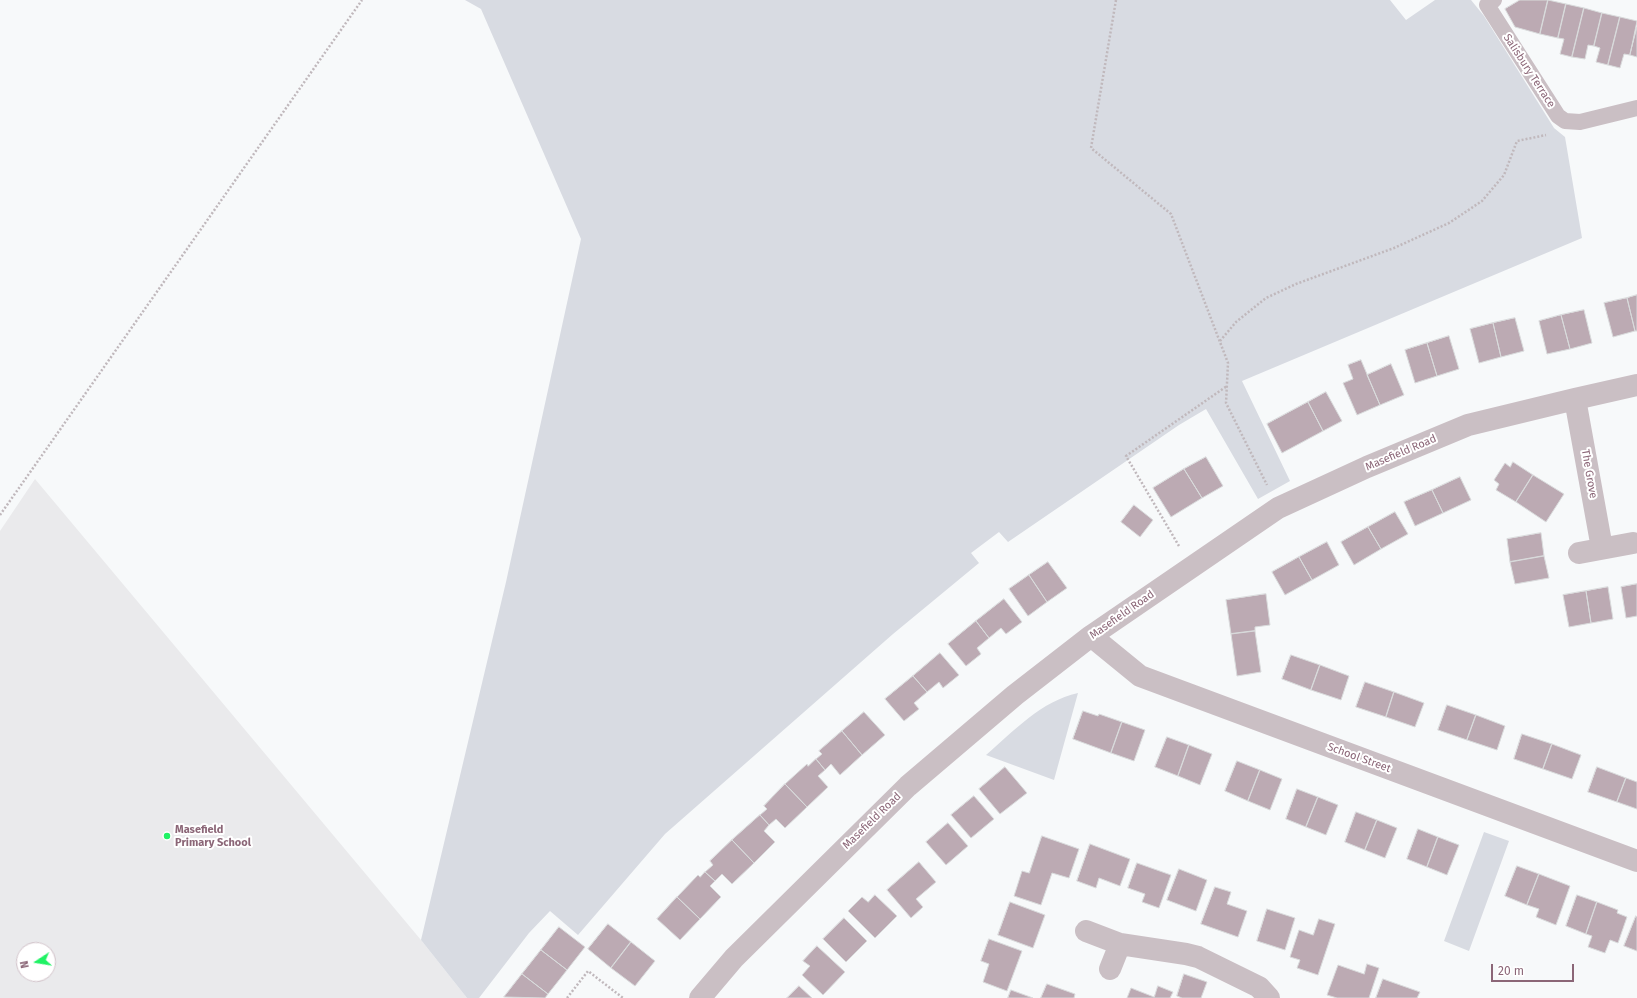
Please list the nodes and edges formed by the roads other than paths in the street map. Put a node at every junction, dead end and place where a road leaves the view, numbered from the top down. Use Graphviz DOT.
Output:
graph roads {
  1 [pos="1488,2"];
  2 [pos="1637,108"];
  3 [pos="1637,385"];
  4 [pos="1575,399"];
  5 [pos="1633,543"];
  6 [pos="1602,548"];
  7 [pos="1579,553"];
  8 [pos="1091,636"];
  9 [pos="1637,861"];
  10 [pos="1086,931"];
  11 [pos="1120,944"];
  12 [pos="1110,969"];
  13 [pos="700,998"];
  14 [pos="1269,998"];
  1 -- 2 [label="lane, Salisbury Terrace"];
  3 -- 4 [label="street, Masefield Road"];
  4 -- 6 [label="street, The Grove"];
  4 -- 8 [label="street, Masefield Road"];
  5 -- 6 [label="street"];
  6 -- 7 [label="street"];
  8 -- 9 [label="street, School Street"];
  8 -- 13 [label="street, Masefield Road"];
  10 -- 11 [label="street"];
  11 -- 12 [label="street"];
  11 -- 14 [label="street"];
}
